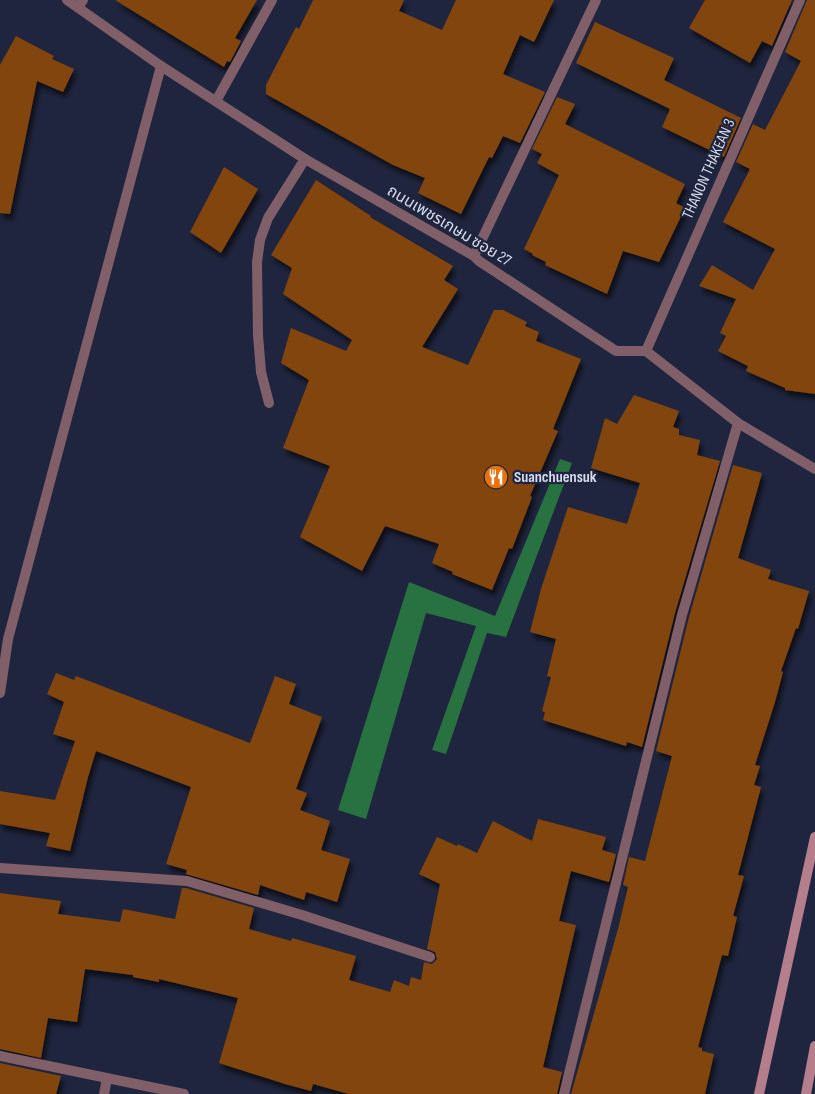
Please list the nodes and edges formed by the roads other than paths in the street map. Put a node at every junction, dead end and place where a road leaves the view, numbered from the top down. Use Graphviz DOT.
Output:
graph roads {
  1 [pos="67,0"];
  2 [pos="272,0"];
  3 [pos="596,0"];
  4 [pos="800,0"];
  5 [pos="81,3"];
  6 [pos="161,66"];
  7 [pos="216,101"];
  8 [pos="305,159"];
  9 [pos="474,256"];
  10 [pos="646,350"];
  11 [pos="269,403"];
  12 [pos="738,423"];
  13 [pos="815,469"];
  14 [pos="0,693"];
  15 [pos="815,837"];
  16 [pos="0,868"];
  17 [pos="430,957"];
  18 [pos="815,1046"];
  19 [pos="0,1056"];
  20 [pos="107,1078"];
  21 [pos="104,1094"];
  22 [pos="184,1094"];
  23 [pos="564,1094"];
  24 [pos="760,1094"];
  25 [pos="806,1094"];
  1 -- 5 [label="street, ถนนเพชรเกษม ซอย 27"];
  2 -- 7 [label="street"];
  3 -- 9 [label="street"];
  4 -- 10 [label="street, THANON THAKEAN 3"];
  5 -- 6 [label="street, ถนนเพชรเกษม ซอย 27"];
  6 -- 7 [label="street, ถนนเพชรเกษม ซอย 27"];
  6 -- 14 [label="street"];
  7 -- 8 [label="street, ถนนเพชรเกษม ซอย 27"];
  8 -- 9 [label="street, ถนนเพชรเกษม ซอย 27"];
  8 -- 11 [label="street"];
  9 -- 10 [label="street, ถนนเพชรเกษม ซอย 27"];
  10 -- 12 [label="street"];
  12 -- 13 [label="street"];
  12 -- 23 [label="street"];
  15 -- 24 [label="main road"];
  16 -- 17 [label="street"];
  18 -- 25 [label="main road"];
  19 -- 20 [label="street"];
  20 -- 21 [label="street"];
  20 -- 22 [label="street"];
}
